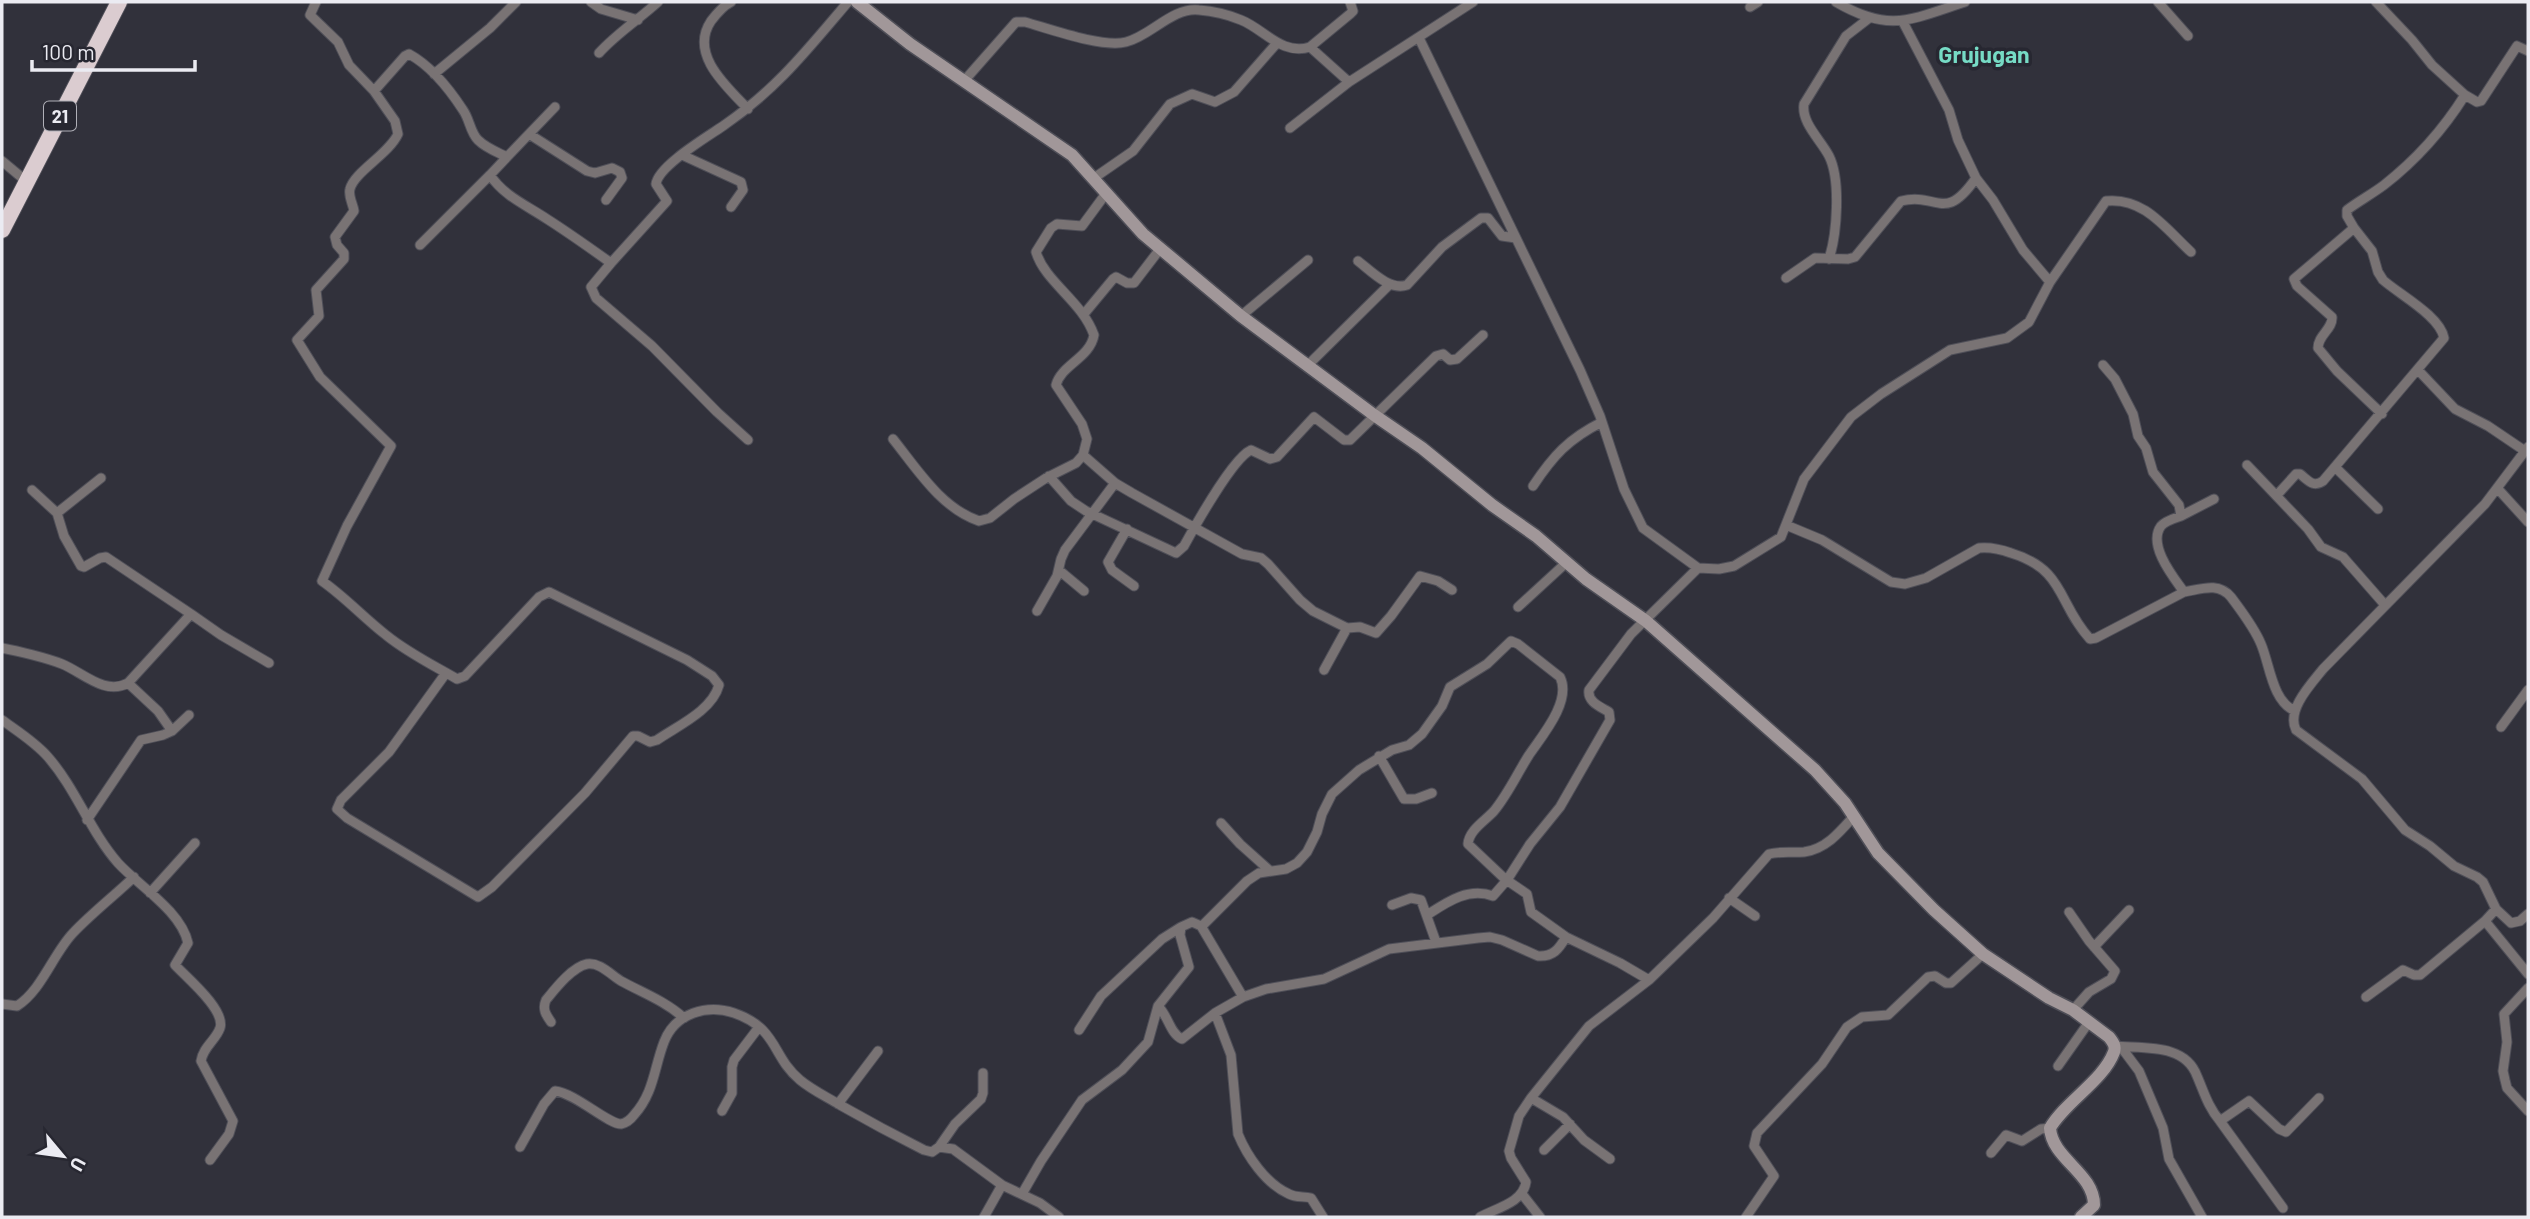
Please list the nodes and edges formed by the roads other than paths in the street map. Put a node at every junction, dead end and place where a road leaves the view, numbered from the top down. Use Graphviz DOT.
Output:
graph roads {
  1 [pos="119,2"];
  2 [pos="316,2"];
  3 [pos="516,2"];
  4 [pos="591,2"];
  5 [pos="658,2"];
  6 [pos="731,2"];
  7 [pos="848,2"];
  8 [pos="857,2"];
  9 [pos="1350,2"];
  10 [pos="1473,2"];
  11 [pos="1836,2"];
  12 [pos="1965,2"];
  13 [pos="2158,2"];
  14 [pos="2376,2"];
  15 [pos="1188,6"];
  16 [pos="1868,19"];
  17 [pos="638,20"];
  18 [pos="1903,22"];
  19 [pos="2188,36"];
  20 [pos="1419,38"];
  21 [pos="1278,43"];
  22 [pos="1310,47"];
  23 [pos="2528,51"];
  24 [pos="598,53"];
  25 [pos="434,74"];
  26 [pos="964,81"];
  27 [pos="1349,82"];
  28 [pos="374,91"];
  29 [pos="2465,95"];
  30 [pos="555,107"];
  31 [pos="748,109"];
  32 [pos="1290,128"];
  33 [pos="529,134"];
  34 [pos="682,155"];
  35 [pos="507,157"];
  36 [pos="2,161"];
  37 [pos="490,175"];
  38 [pos="1094,178"];
  39 [pos="1976,178"];
  40 [pos="26,181"];
  41 [pos="1107,192"];
  42 [pos="606,200"];
  43 [pos="731,207"];
  44 [pos="2354,228"];
  45 [pos="2,230"];
  46 [pos="1516,238"];
  47 [pos="420,245"];
  48 [pos="1160,249"];
  49 [pos="2191,252"];
  50 [pos="1829,259"];
  51 [pos="1308,260"];
  52 [pos="1358,261"];
  53 [pos="611,263"];
  54 [pos="1786,278"];
  55 [pos="2050,282"];
  56 [pos="1390,284"];
  57 [pos="1084,314"];
  58 [pos="1241,316"];
  59 [pos="1483,335"];
  60 [pos="2103,365"];
  61 [pos="1307,366"];
  62 [pos="2418,370"];
  63 [pos="2382,414"];
  64 [pos="1374,415"];
  65 [pos="1602,422"];
  66 [pos="893,439"];
  67 [pos="748,440"];
  68 [pos="2527,449"];
  69 [pos="1083,455"];
  70 [pos="2247,465"];
  71 [pos="2336,468"];
  72 [pos="1049,476"];
  73 [pos="101,478"];
  74 [pos="1115,482"];
  75 [pos="1533,486"];
  76 [pos="32,489"];
  77 [pos="2498,489"];
  78 [pos="2277,495"];
  79 [pos="2214,499"];
  80 [pos="2378,509"];
  81 [pos="57,513"];
  82 [pos="1092,514"];
  83 [pos="2181,516"];
  84 [pos="1787,521"];
  85 [pos="2528,522"];
  86 [pos="1195,527"];
  87 [pos="1127,529"];
  88 [pos="1567,562"];
  89 [pos="1698,568"];
  90 [pos="1060,571"];
  91 [pos="1134,586"];
  92 [pos="1452,590"];
  93 [pos="1084,591"];
  94 [pos="2184,592"];
  95 [pos="2385,605"];
  96 [pos="1518,607"];
  97 [pos="1037,611"];
  98 [pos="191,614"];
  99 [pos="1646,621"];
  100 [pos="1347,628"];
  101 [pos="2,648"];
  102 [pos="269,663"];
  103 [pos="1324,670"];
  104 [pos="446,673"];
  105 [pos="128,683"];
  106 [pos="2528,690"];
  107 [pos="2295,711"];
  108 [pos="188,715"];
  109 [pos="2,720"];
  110 [pos="2501,727"];
  111 [pos="172,731"];
  112 [pos="1379,757"];
  113 [pos="1432,793"];
  114 [pos="1854,816"];
  115 [pos="87,820"];
  116 [pos="1222,823"];
  117 [pos="195,843"];
  118 [pos="1269,870"];
  119 [pos="134,877"];
  120 [pos="1507,880"];
  121 [pos="150,893"];
  122 [pos="1729,898"];
  123 [pos="1392,905"];
  124 [pos="2496,909"];
  125 [pos="2129,910"];
  126 [pos="2068,912"];
  127 [pos="2528,914"];
  128 [pos="1427,915"];
  129 [pos="1755,916"];
  130 [pos="2485,920"];
  131 [pos="1200,926"];
  132 [pos="1181,927"];
  133 [pos="1566,937"];
  134 [pos="1436,942"];
  135 [pos="2094,947"];
  136 [pos="1983,954"];
  137 [pos="2528,974"];
  138 [pos="1648,980"];
  139 [pos="2528,988"];
  140 [pos="1243,997"];
  141 [pos="2366,997"];
  142 [pos="2,1004"];
  143 [pos="1158,1006"];
  144 [pos="2073,1010"];
  145 [pos="1215,1013"];
  146 [pos="684,1018"];
  147 [pos="551,1022"];
  148 [pos="2089,1022"];
  149 [pos="759,1027"];
  150 [pos="1079,1030"];
  151 [pos="2118,1047"];
  152 [pos="878,1051"];
  153 [pos="2058,1066"];
  154 [pos="983,1073"];
  155 [pos="1531,1098"];
  156 [pos="2319,1098"];
  157 [pos="838,1104"];
  158 [pos="722,1111"];
  159 [pos="2528,1111"];
  160 [pos="2220,1121"];
  161 [pos="1570,1124"];
  162 [pos="2050,1128"];
  163 [pos="520,1147"];
  164 [pos="939,1147"];
  165 [pos="1544,1150"];
  166 [pos="1991,1153"];
  167 [pos="1610,1159"];
  168 [pos="210,1160"];
  169 [pos="1002,1185"];
  170 [pos="1023,1194"];
  171 [pos="1522,1194"];
  172 [pos="2283,1208"];
  173 [pos="984,1217"];
  174 [pos="1059,1217"];
  175 [pos="1323,1217"];
  176 [pos="1480,1217"];
  177 [pos="1540,1217"];
  178 [pos="1746,1217"];
  179 [pos="2081,1217"];
  180 [pos="2202,1217"];
  1 -- 40 [label="highway, 21"];
  2 -- 28 [label="street"];
  3 -- 25 [label="street"];
  4 -- 17 [label="street"];
  5 -- 17 [label="street"];
  6 -- 31 [label="street"];
  7 -- 31 [label="street"];
  8 -- 26 [label="street"];
  9 -- 22 [label="street"];
  10 -- 20 [label="street"];
  11 -- 16 [label="street"];
  12 -- 18 [label="street"];
  13 -- 19 [label="street"];
  14 -- 29 [label="street"];
  15 -- 21 [label="street"];
  15 -- 26 [label="street"];
  16 -- 18 [label="street"];
  16 -- 50 [label="street"];
  17 -- 24 [label="street"];
  18 -- 39 [label="street"];
  20 -- 27 [label="street"];
  20 -- 46 [label="street"];
  21 -- 22 [label="street"];
  21 -- 38 [label="street"];
  22 -- 27 [label="street"];
  23 -- 29 [label="street"];
  25 -- 28 [label="street"];
  25 -- 35 [label="street"];
  26 -- 38 [label="street"];
  27 -- 32 [label="street"];
  28 -- 104 [label="street"];
  29 -- 44 [label="street"];
  30 -- 33 [label="street"];
  31 -- 34 [label="street"];
  33 -- 35 [label="street"];
  33 -- 42 [label="street"];
  34 -- 43 [label="street"];
  34 -- 53 [label="street"];
  35 -- 37 [label="street"];
  36 -- 40 [label="street"];
  37 -- 47 [label="street"];
  37 -- 53 [label="street"];
  38 -- 41 [label="street"];
  39 -- 50 [label="street"];
  39 -- 55 [label="street"];
  40 -- 45 [label="highway, 21"];
  41 -- 48 [label="street"];
  41 -- 57 [label="street"];
  44 -- 62 [label="street"];
  44 -- 63 [label="street"];
  46 -- 56 [label="street"];
  46 -- 65 [label="street"];
  48 -- 57 [label="street"];
  48 -- 58 [label="street"];
  49 -- 55 [label="street"];
  50 -- 54 [label="street"];
  51 -- 58 [label="street"];
  52 -- 56 [label="street"];
  53 -- 67 [label="street"];
  55 -- 84 [label="street"];
  56 -- 61 [label="street"];
  57 -- 69 [label="street"];
  58 -- 61 [label="street"];
  59 -- 64 [label="street"];
  60 -- 83 [label="street"];
  61 -- 64 [label="street"];
  62 -- 63 [label="street"];
  62 -- 68 [label="street"];
  63 -- 71 [label="street"];
  64 -- 86 [label="street"];
  64 -- 88 [label="street"];
  65 -- 75 [label="street"];
  65 -- 89 [label="street"];
  66 -- 72 [label="street"];
  68 -- 77 [label="street"];
  69 -- 72 [label="street"];
  69 -- 74 [label="street"];
  70 -- 78 [label="street"];
  71 -- 78 [label="street"];
  71 -- 80 [label="street"];
  72 -- 82 [label="street"];
  73 -- 81 [label="street"];
  74 -- 82 [label="street"];
  74 -- 86 [label="street"];
  76 -- 81 [label="street"];
  77 -- 85 [label="street"];
  77 -- 95 [label="street"];
  78 -- 95 [label="street"];
  79 -- 83 [label="street"];
  81 -- 98 [label="street"];
  82 -- 87 [label="street"];
  82 -- 90 [label="street"];
  83 -- 94 [label="street"];
  84 -- 89 [label="street"];
  84 -- 94 [label="street"];
  86 -- 87 [label="street"];
  86 -- 100 [label="street"];
  87 -- 91 [label="street"];
  88 -- 96 [label="street"];
  88 -- 99 [label="street"];
  89 -- 99 [label="street"];
  90 -- 93 [label="street"];
  90 -- 97 [label="street"];
  92 -- 100 [label="street"];
  94 -- 107 [label="street"];
  95 -- 107 [label="street"];
  98 -- 102 [label="street"];
  98 -- 105 [label="street"];
  99 -- 114 [label="street"];
  99 -- 120 [label="street"];
  100 -- 103 [label="street"];
  101 -- 105 [label="street"];
  104 -- 104 [label="street"];
  105 -- 111 [label="street"];
  106 -- 110 [label="street"];
  107 -- 124 [label="street"];
  108 -- 111 [label="street"];
  109 -- 115 [label="street"];
  111 -- 115 [label="street"];
  112 -- 113 [label="street"];
  112 -- 118 [label="street"];
  112 -- 120 [label="street"];
  114 -- 122 [label="street"];
  114 -- 136 [label="street"];
  115 -- 119 [label="street"];
  116 -- 118 [label="street"];
  117 -- 121 [label="street"];
  118 -- 131 [label="street"];
  119 -- 121 [label="street"];
  119 -- 142 [label="street"];
  120 -- 128 [label="street"];
  120 -- 133 [label="street"];
  121 -- 168 [label="street"];
  122 -- 129 [label="street"];
  122 -- 138 [label="street"];
  123 -- 128 [label="street"];
  124 -- 127 [label="street"];
  124 -- 130 [label="street"];
  125 -- 135 [label="street"];
  126 -- 135 [label="street"];
  128 -- 134 [label="street"];
  130 -- 137 [label="street"];
  130 -- 141 [label="street"];
  131 -- 132 [label="street"];
  131 -- 140 [label="street"];
  132 -- 143 [label="street"];
  132 -- 150 [label="street"];
  133 -- 134 [label="street"];
  133 -- 138 [label="street"];
  134 -- 140 [label="street"];
  135 -- 144 [label="street"];
  136 -- 144 [label="street"];
  136 -- 178 [label="street"];
  138 -- 155 [label="street"];
  139 -- 159 [label="street"];
  140 -- 145 [label="street"];
  143 -- 145 [label="street"];
  143 -- 170 [label="street"];
  144 -- 148 [label="street"];
  145 -- 175 [label="street"];
  146 -- 147 [label="street"];
  146 -- 149 [label="street"];
  146 -- 163 [label="street"];
  148 -- 151 [label="street"];
  148 -- 153 [label="street"];
  149 -- 157 [label="street"];
  149 -- 158 [label="street"];
  151 -- 160 [label="street"];
  151 -- 162 [label="street"];
  151 -- 180 [label="street"];
  152 -- 157 [label="street"];
  154 -- 164 [label="street"];
  155 -- 161 [label="street"];
  155 -- 171 [label="street"];
  156 -- 160 [label="street"];
  157 -- 164 [label="street"];
  160 -- 172 [label="street"];
  161 -- 165 [label="street"];
  161 -- 167 [label="street"];
  162 -- 166 [label="street"];
  162 -- 179 [label="street"];
  164 -- 169 [label="street"];
  169 -- 170 [label="street"];
  169 -- 173 [label="street"];
  170 -- 174 [label="street"];
  171 -- 176 [label="street"];
  171 -- 177 [label="street"];
}
